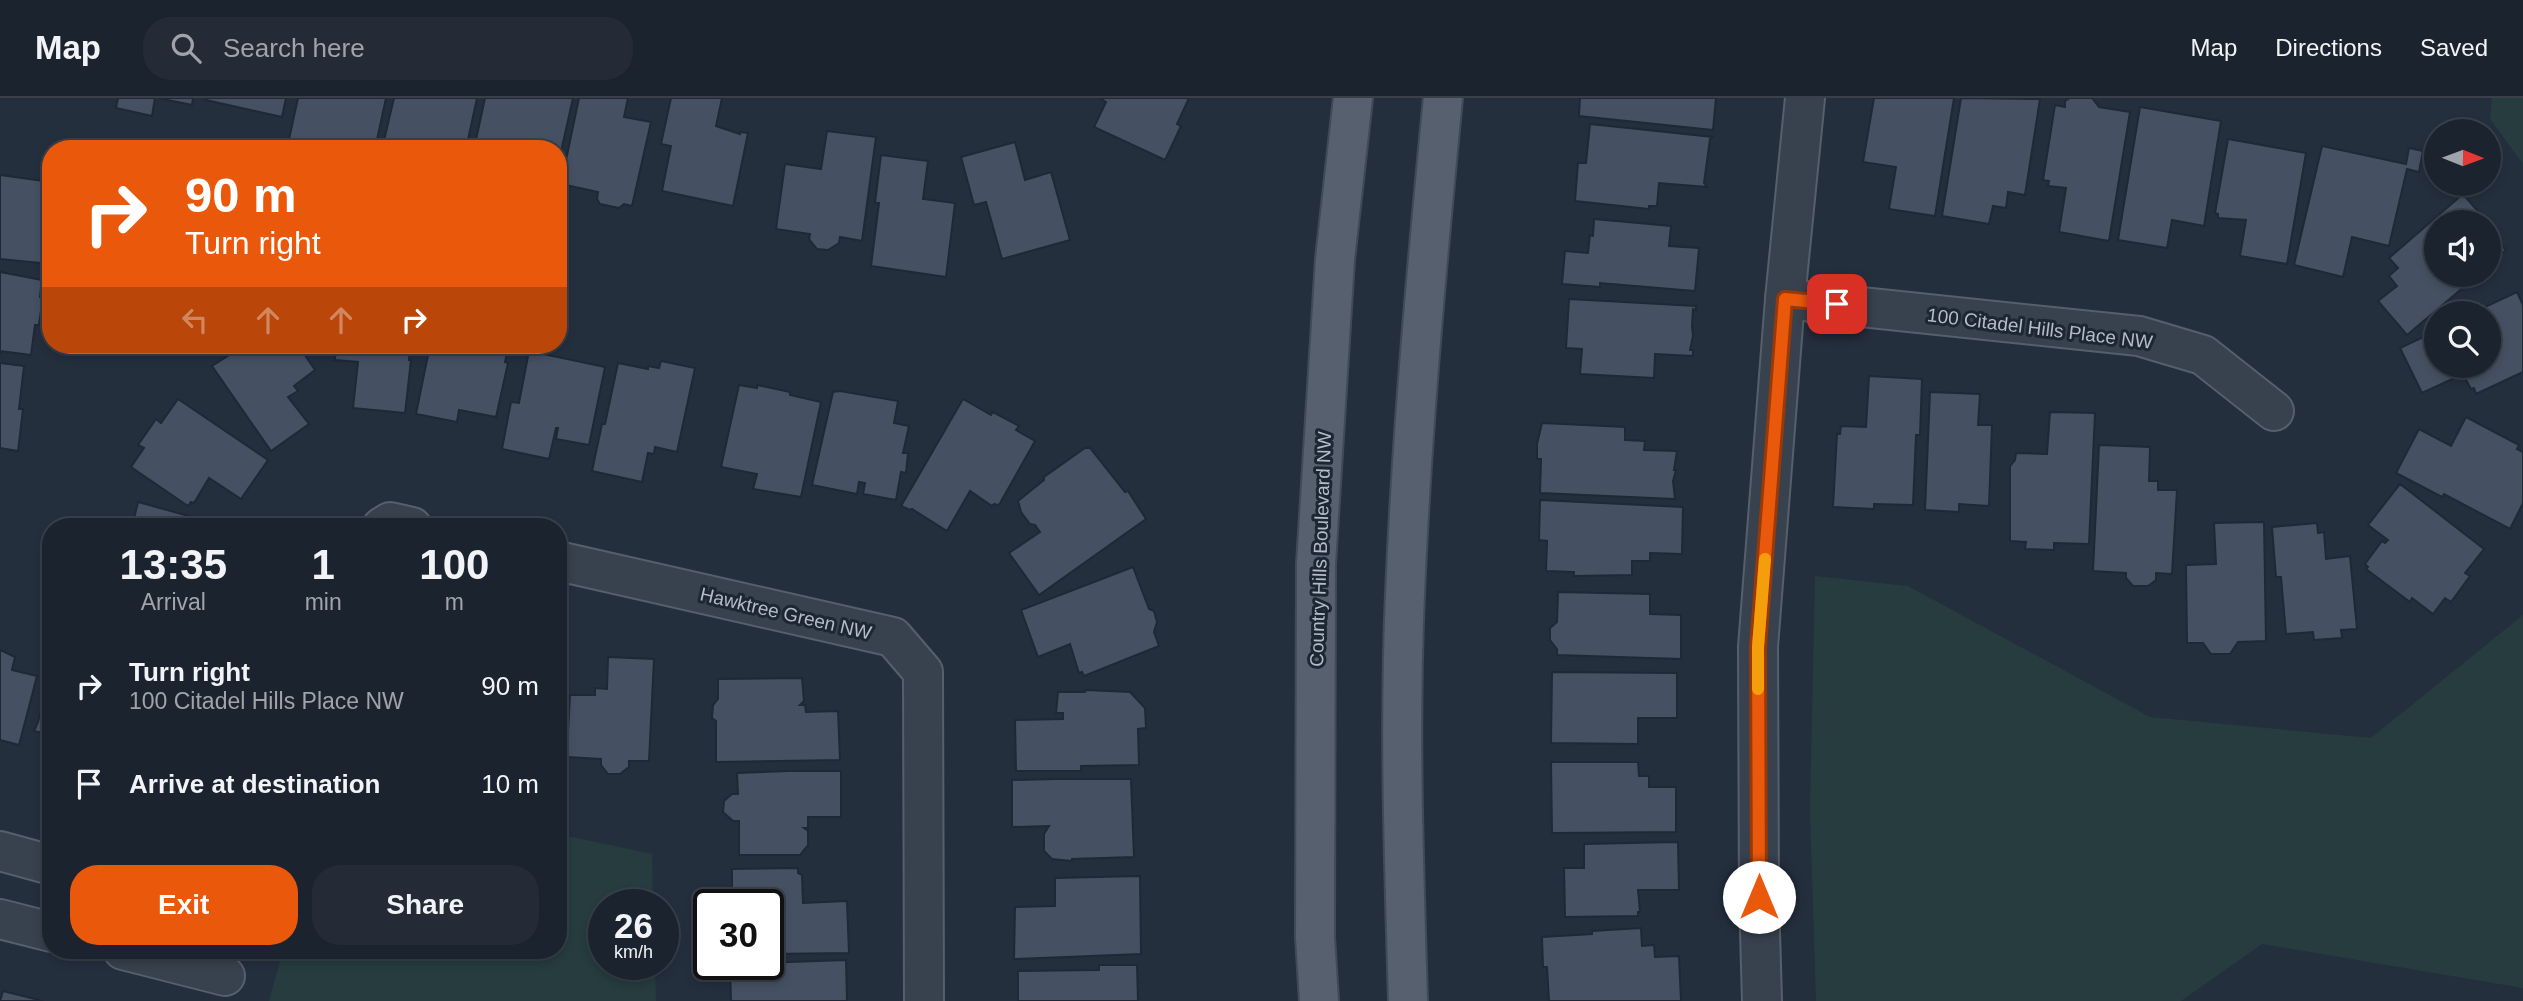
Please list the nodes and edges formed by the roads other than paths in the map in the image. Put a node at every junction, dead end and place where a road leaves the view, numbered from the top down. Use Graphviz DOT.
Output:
graph roads {
  1 [pos="1353,98"];
  2 [pos="1443,98"];
  3 [pos="1805,98"];
  4 [pos="1785,299"];
  5 [pos="2274,411"];
  6 [pos="567,563"];
  7 [pos="0,851"];
  8 [pos="42,863"];
  9 [pos="0,919"];
  10 [pos="42,930"];
  11 [pos="158,959"];
  12 [pos="225,976"];
  13 [pos="924,1001"];
  14 [pos="1318,1001"];
  15 [pos="1408,1001"];
  16 [pos="1762,1001"];
  1 -- 14 [label="main road, Country Hills Boulevard NW"];
  2 -- 15 [label="main road"];
  3 -- 4 [label="street"];
  4 -- 5 [label="street, 100 Citadel Hills Place NW"];
  4 -- 16 [label="street"];
  6 -- 13 [label="street, Hawktree Green NW"];
  7 -- 8 [label="street"];
  9 -- 10 [label="street"];
  11 -- 12 [label="street"];
}
